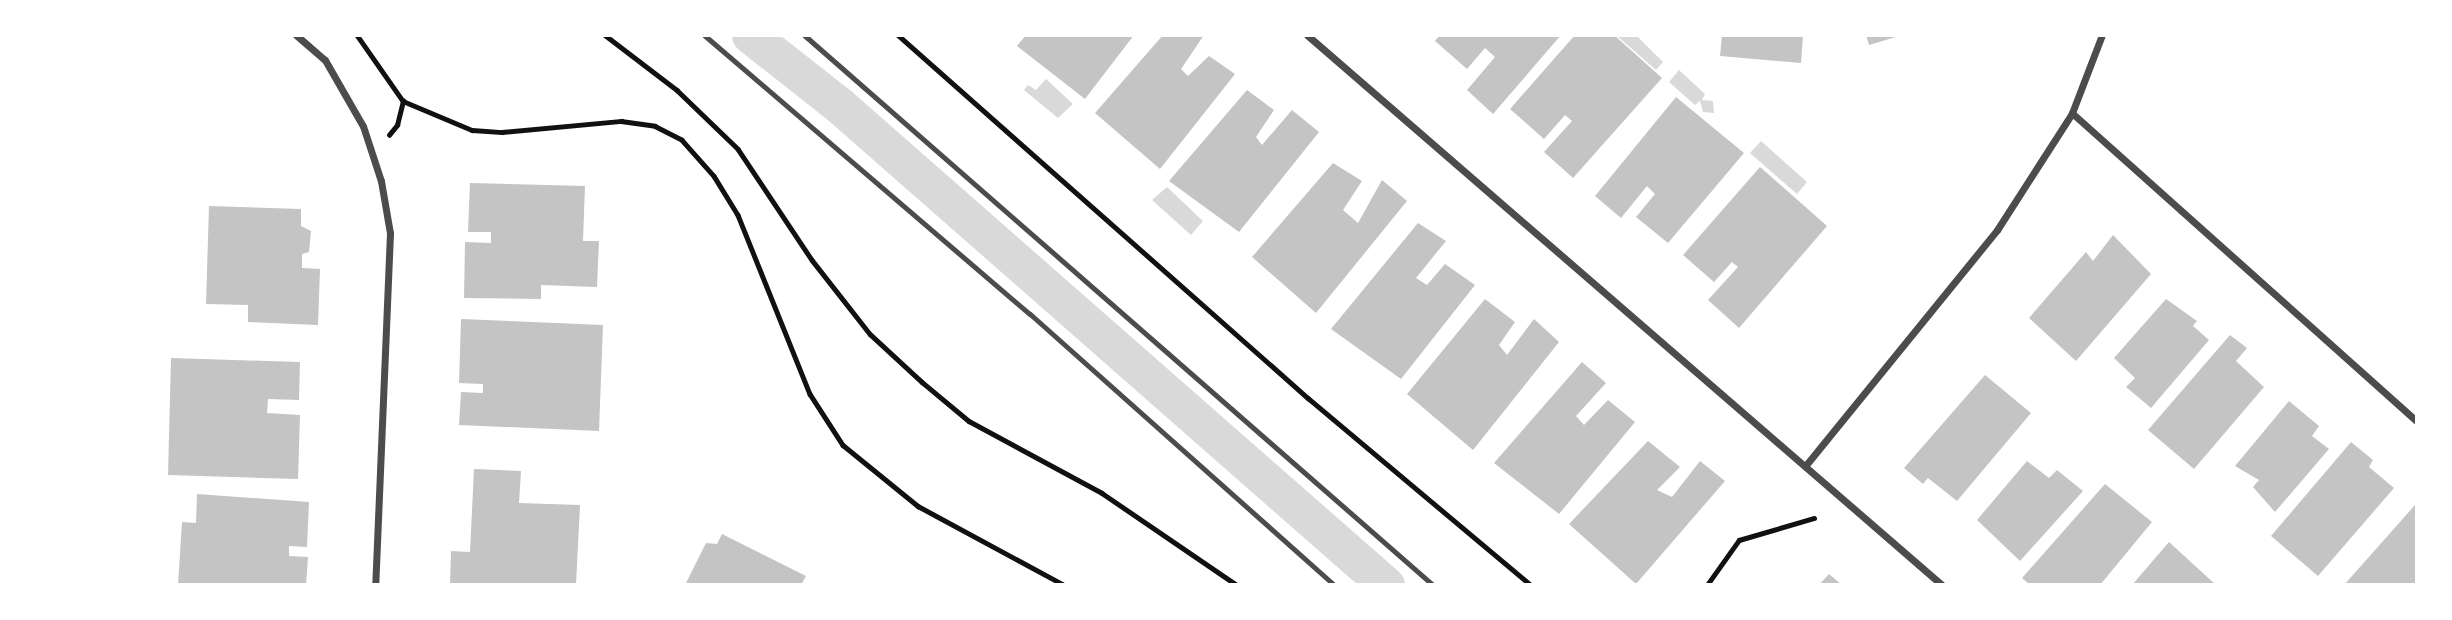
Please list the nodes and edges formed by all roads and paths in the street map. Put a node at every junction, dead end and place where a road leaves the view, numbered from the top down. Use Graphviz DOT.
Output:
graph roads {
  1 [pos="296,35"];
  2 [pos="357,35"];
  3 [pos="605,35"];
  4 [pos="704,35"];
  5 [pos="804,35"];
  6 [pos="898,35"];
  7 [pos="1307,35"];
  8 [pos="2102,35"];
  9 [pos="403,102"];
  10 [pos="2072,113"];
  11 [pos="372,155"];
  12 [pos="2417,422"];
  13 [pos="1805,465"];
  14 [pos="1814,518"];
  15 [pos="375,585"];
  16 [pos="1064,585"];
  17 [pos="1237,585"];
  18 [pos="1334,585"];
  19 [pos="1433,585"];
  20 [pos="1531,585"];
  21 [pos="1707,585"];
  22 [pos="1942,585"];
  1 -- 11 [label="street"];
  2 -- 9 [label="path"];
  3 -- 17 [label="path"];
  4 -- 18 [label="lane"];
  5 -- 19 [label="lane"];
  6 -- 20 [label="path"];
  7 -- 13 [label="street"];
  8 -- 10 [label="street"];
  9 -- 11 [label="path"];
  9 -- 16 [label="path"];
  10 -- 12 [label="street"];
  10 -- 13 [label="street"];
  11 -- 15 [label="street"];
  13 -- 22 [label="street"];
  14 -- 21 [label="path"];
}
